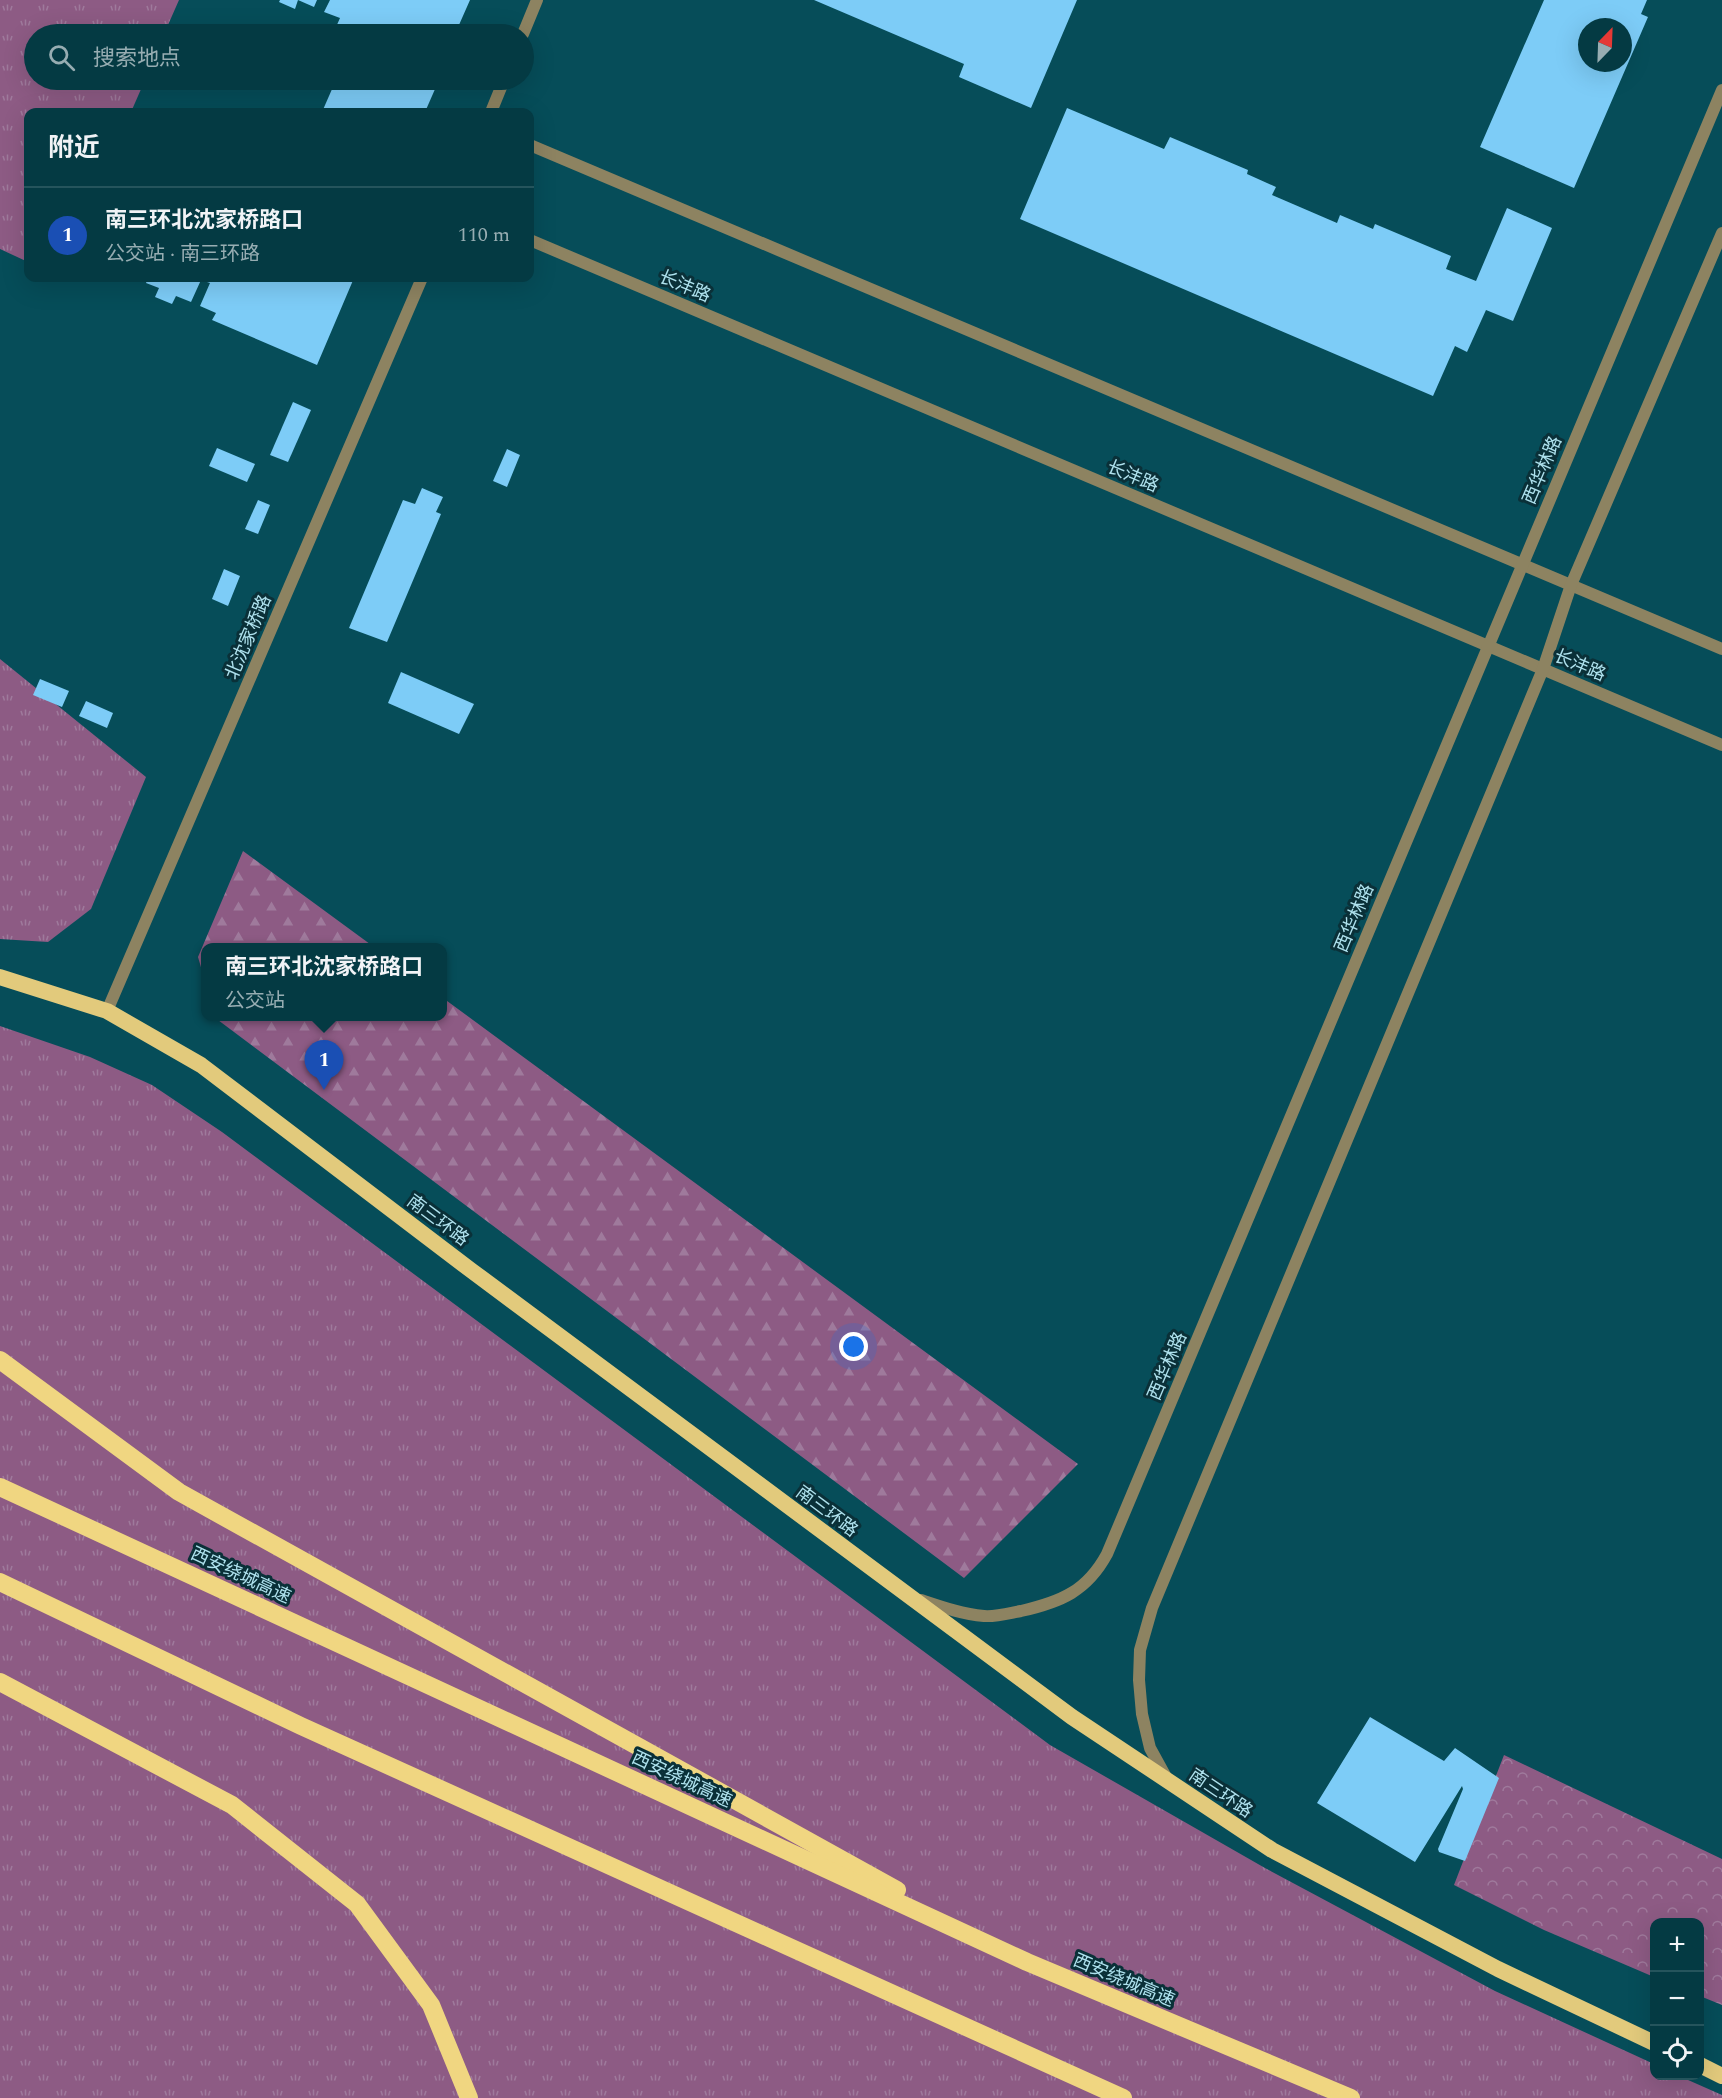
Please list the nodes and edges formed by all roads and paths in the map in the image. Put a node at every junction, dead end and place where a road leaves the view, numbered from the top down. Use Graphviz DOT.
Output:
graph roads {
  1 [pos="537,0"];
  2 [pos="527,24"];
  3 [pos="500,90"];
  4 [pos="1722,90"];
  5 [pos="493,108"];
  6 [pos="534,147"];
  7 [pos="1722,233"];
  8 [pos="534,242"];
  9 [pos="420,282"];
  10 [pos="1521,566"];
  11 [pos="1571,585"];
  12 [pos="1487,647"];
  13 [pos="1722,649"];
  14 [pos="1543,669"];
  15 [pos="1722,745"];
  16 [pos="0,977"];
  17 [pos="107,1011"];
  18 [pos="0,1360"];
  19 [pos="0,1487"];
  20 [pos="0,1582"];
  21 [pos="909,1596"];
  22 [pos="0,1682"];
  23 [pos="1167,1780"];
  24 [pos="1027,1962"];
  25 [pos="1650,2041"];
  26 [pos="1704,2067"];
  27 [pos="1722,2076"];
  28 [pos="469,2098"];
  29 [pos="1123,2098"];
  30 [pos="1351,2098"];
  1 -- 2 [label="street"];
  3 -- 5 [label="street"];
  4 -- 10 [label="street, 西华林路"];
  6 -- 10 [label="street"];
  7 -- 11 [label="street"];
  8 -- 12 [label="street, 长沣路"];
  9 -- 17 [label="street, 北沈家桥路"];
  10 -- 11 [label="street"];
  10 -- 12 [label="street, 西华林路"];
  11 -- 13 [label="street"];
  11 -- 14 [label="street"];
  12 -- 14 [label="street, 长沣路"];
  12 -- 21 [label="street, 西华林路"];
  14 -- 15 [label="street, 长沣路"];
  14 -- 23 [label="street"];
  16 -- 17 [label="highway, 南三环路"];
  17 -- 21 [label="highway, 南三环路"];
  18 -- 24 [label="highway"];
  19 -- 24 [label="highway, 西安绕城高速"];
  20 -- 29 [label="highway"];
  21 -- 23 [label="highway, 南三环路"];
  22 -- 28 [label="highway"];
  23 -- 25 [label="highway, 南三环路"];
  24 -- 30 [label="highway, 西安绕城高速"];
  26 -- 27 [label="highway"];
}
